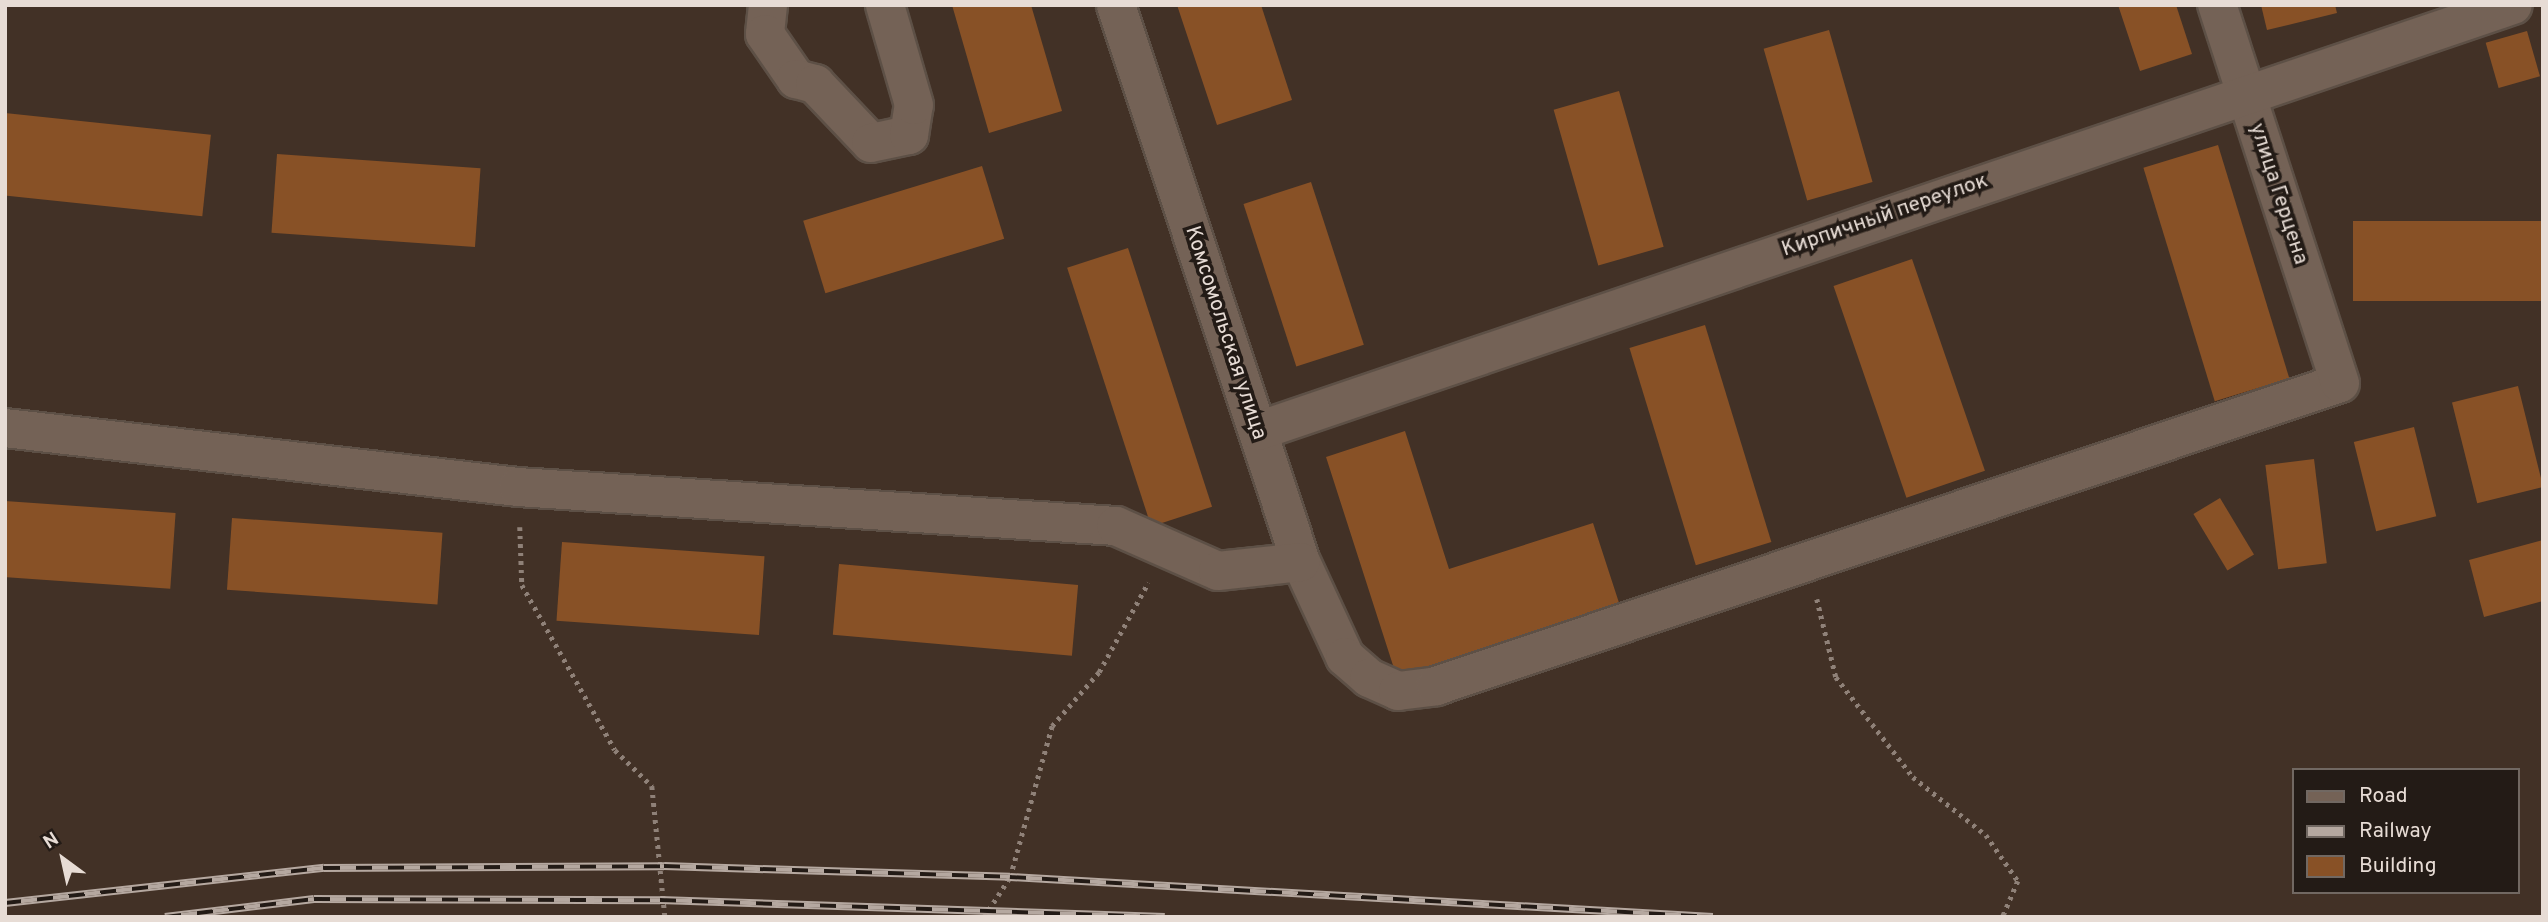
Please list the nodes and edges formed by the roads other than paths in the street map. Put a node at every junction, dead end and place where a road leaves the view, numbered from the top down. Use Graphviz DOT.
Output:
graph roads {
  1 [pos="768,5"];
  2 [pos="884,5"];
  3 [pos="1116,5"];
  4 [pos="2217,5"];
  5 [pos="2513,5"];
  6 [pos="2245,93"];
  7 [pos="5,428"];
  8 [pos="1258,431"];
  9 [pos="1301,562"];
  10 [pos="1345,657"];
  1 -- 2 [label="street"];
  3 -- 8 [label="street, Комсомольская улица"];
  4 -- 6 [label="street, улица Герцена"];
  5 -- 6 [label="street, Кирпичный переулок"];
  6 -- 8 [label="street, Кирпичный переулок"];
  6 -- 10 [label="street, улица Герцена"];
  7 -- 9 [label="street"];
  8 -- 9 [label="street, Комсомольская улица"];
  9 -- 10 [label="street, Комсомольская улица"];
}
